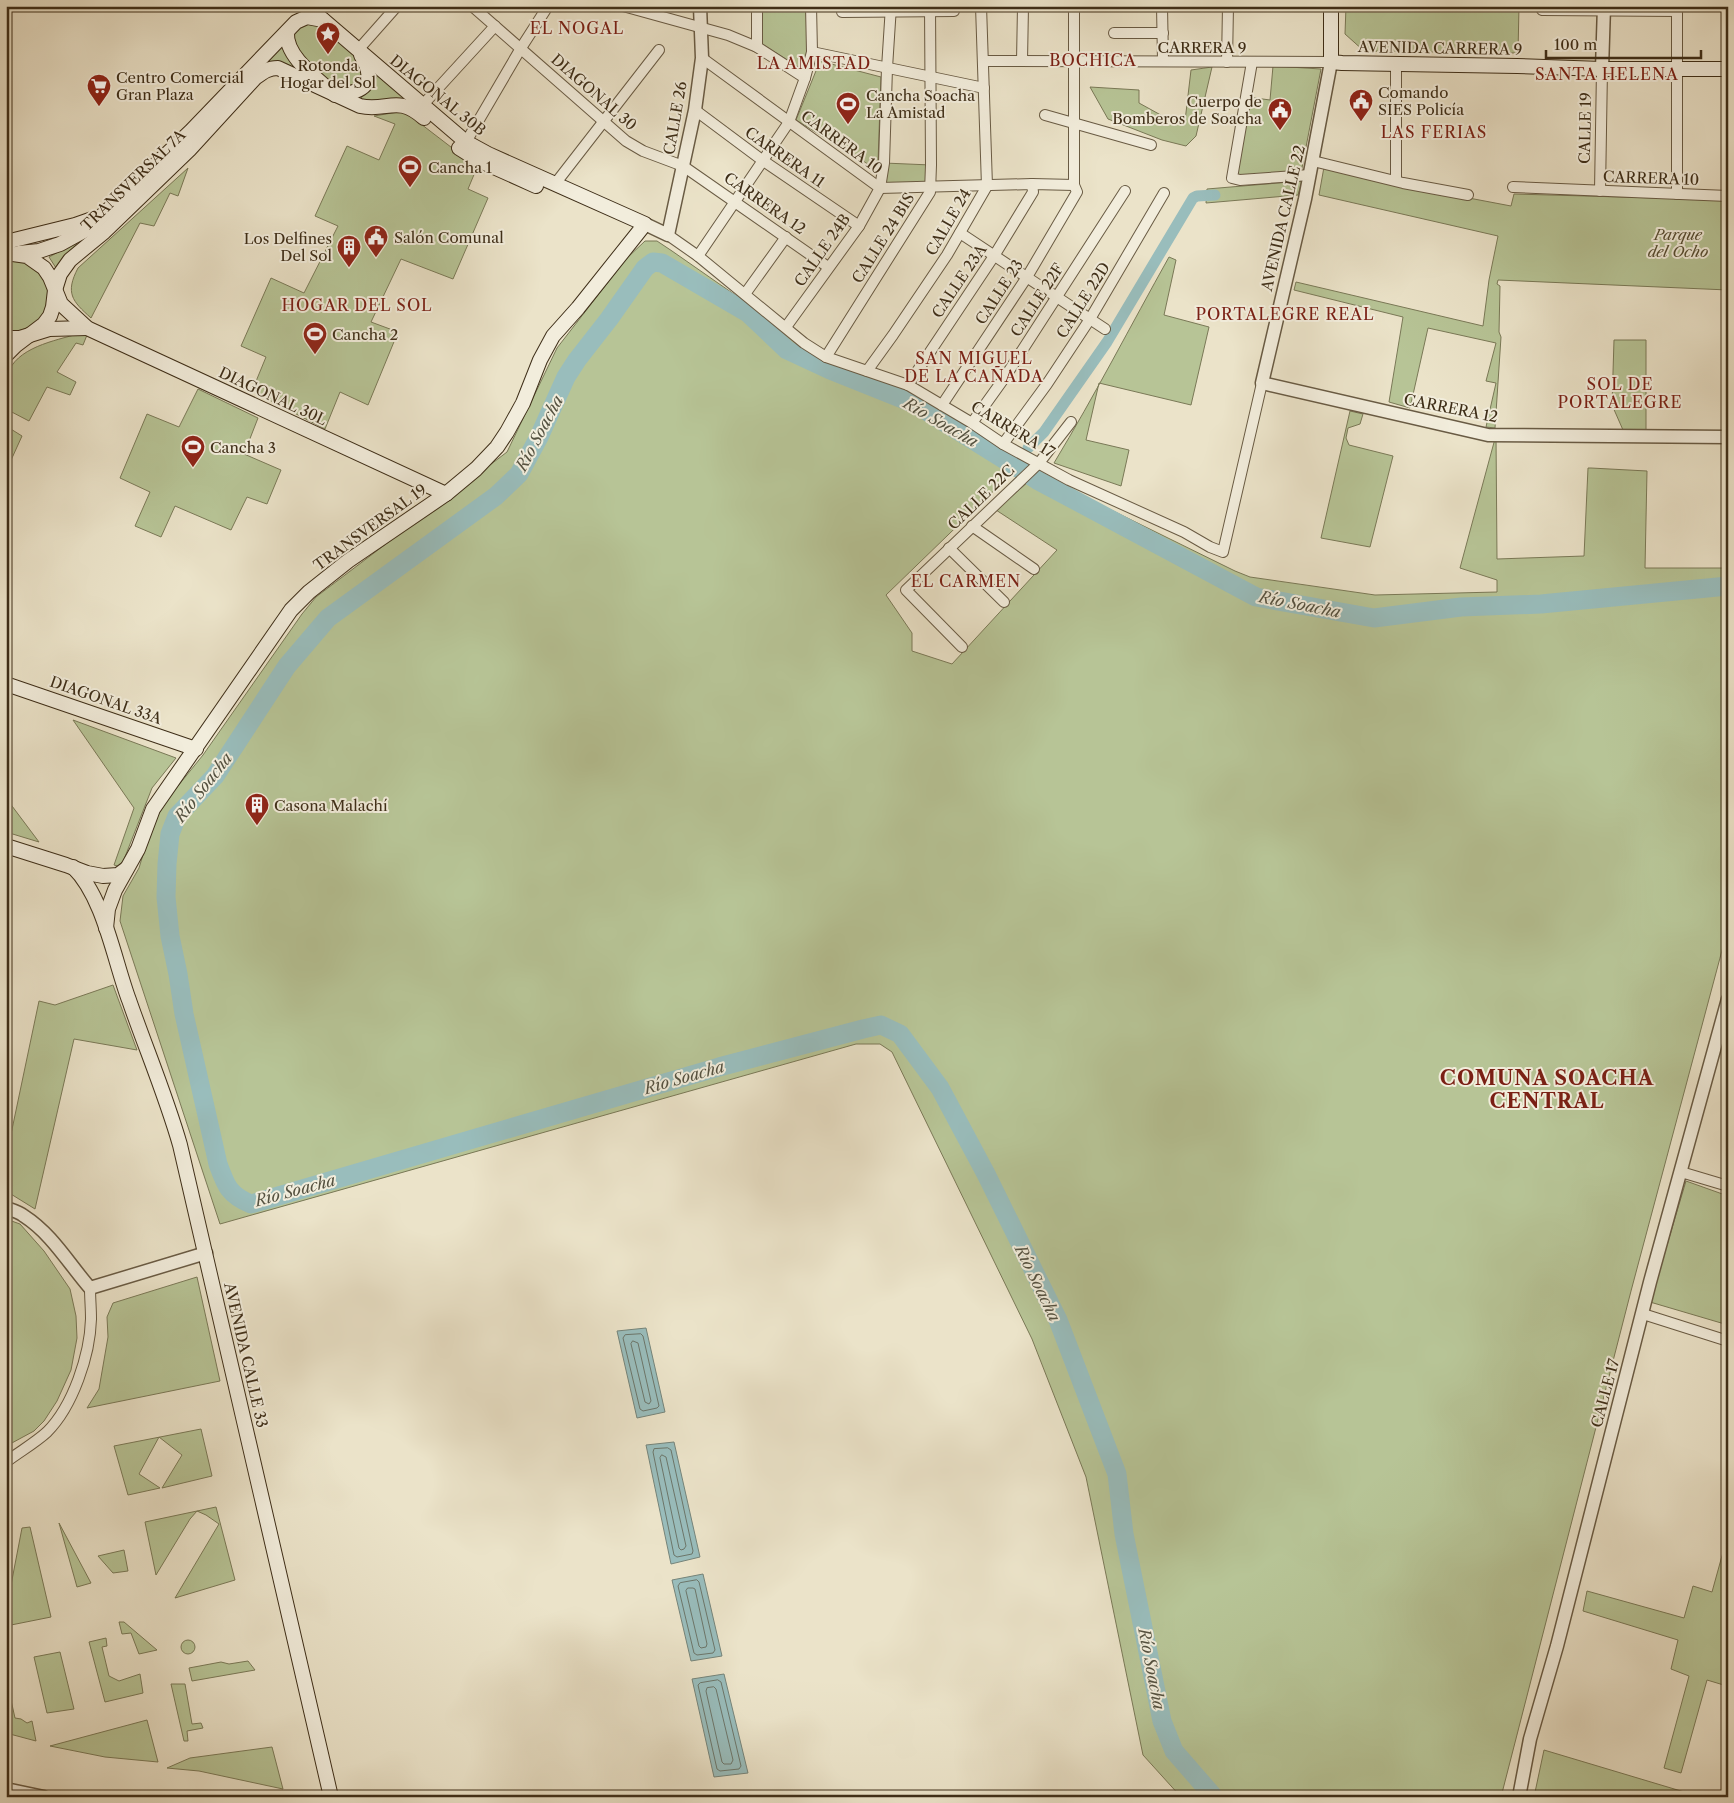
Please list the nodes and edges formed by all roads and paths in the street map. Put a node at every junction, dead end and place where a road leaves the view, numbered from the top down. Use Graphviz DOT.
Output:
graph roads {
  1 [pos="307,6"];
  2 [pos="397,6"];
  3 [pos="472,6"];
  4 [pos="548,6"];
  5 [pos="623,6"];
  6 [pos="700,6"];
  7 [pos="757,6"];
  8 [pos="811,6"];
  9 [pos="981,6"];
  10 [pos="1023,6"];
  11 [pos="1074,6"];
  12 [pos="1162,6"];
  13 [pos="1228,6"];
  14 [pos="1332,6"];
  15 [pos="1542,8"];
  16 [pos="891,9"];
  17 [pos="930,9"];
  18 [pos="1604,9"];
  19 [pos="1677,9"];
  20 [pos="954,11"];
  21 [pos="842,12"];
  22 [pos="324,20"];
  23 [pos="495,26"];
  24 [pos="702,27"];
  25 [pos="287,32"];
  26 [pos="1114,33"];
  27 [pos="1163,33"];
  28 [pos="757,47"];
  29 [pos="521,48"];
  30 [pos="358,50"];
  31 [pos="659,50"];
  32 [pos="812,52"];
  33 [pos="702,58"];
  34 [pos="983,61"];
  35 [pos="1022,62"];
  36 [pos="1074,62"];
  37 [pos="1163,62"];
  38 [pos="1227,62"];
  39 [pos="1252,62"];
  40 [pos="1331,62"];
  41 [pos="1396,64"];
  42 [pos="887,68"];
  43 [pos="1678,68"];
  44 [pos="1602,69"];
  45 [pos="1728,69"];
  46 [pos="931,77"];
  47 [pos="805,78"];
  48 [pos="984,88"];
  49 [pos="335,95"];
  50 [pos="419,108"];
  51 [pos="694,110"];
  52 [pos="1045,115"];
  53 [pos="603,122"];
  54 [pos="789,122"];
  55 [pos="1074,123"];
  56 [pos="466,142"];
  57 [pos="1151,145"];
  58 [pos="762,160"];
  59 [pos="1313,161"];
  60 [pos="683,166"];
  61 [pos="1310,175"];
  62 [pos="1396,180"];
  63 [pos="555,184"];
  64 [pos="987,186"];
  65 [pos="931,187"];
  66 [pos="1514,187"];
  67 [pos="880,188"];
  68 [pos="1032,188"];
  69 [pos="1076,188"];
  70 [pos="1600,190"];
  71 [pos="1125,191"];
  72 [pos="1164,193"];
  73 [pos="1677,194"];
  74 [pos="1468,195"];
  75 [pos="1728,196"];
  76 [pos="735,202"];
  77 [pos="859,226"];
  78 [pos="642,228"];
  79 [pos="960,233"];
  80 [pos="668,235"];
  81 [pos="786,237"];
  82 [pos="8,251"];
  83 [pos="698,256"];
  84 [pos="994,256"];
  85 [pos="828,267"];
  86 [pos="1027,277"];
  87 [pos="55,290"];
  88 [pos="746,294"];
  89 [pos="1056,297"];
  90 [pos="1090,319"];
  91 [pos="786,327"];
  92 [pos="88,328"];
  93 [pos="1105,329"];
  94 [pos="34,332"];
  95 [pos="6,338"];
  96 [pos="6,355"];
  97 [pos="826,357"];
  98 [pos="867,371"];
  99 [pos="1262,383"];
  100 [pos="908,385"];
  101 [pos="942,405"];
  102 [pos="1071,422"];
  103 [pos="972,423"];
  104 [pos="1728,437"];
  105 [pos="1004,444"];
  106 [pos="1035,466"];
  107 [pos="446,494"];
  108 [pos="972,526"];
  109 [pos="949,548"];
  110 [pos="1223,552"];
  111 [pos="1034,569"];
  112 [pos="1004,602"];
  113 [pos="962,647"];
  114 [pos="6,684"];
  115 [pos="196,749"];
  116 [pos="6,846"];
  117 [pos="73,867"];
  118 [pos="127,868"];
  119 [pos="106,928"];
  120 [pos="1728,999"];
  121 [pos="1681,1172"];
  122 [pos="1728,1186"];
  123 [pos="6,1208"];
  124 [pos="206,1253"];
  125 [pos="90,1288"];
  126 [pos="1642,1314"];
  127 [pos="1728,1340"];
  128 [pos="6,1462"];
  129 [pos="6,1789"];
  130 [pos="44,1797"];
  131 [pos="331,1797"];
  132 [pos="1518,1797"];
  1 -- 22 [label="main road, DIAGONAL 30B"];
  2 -- 30 [label="street"];
  3 -- 23 [label="street, DIAGONAL 30"];
  4 -- 29 [label="street"];
  5 -- 24 [label="street"];
  6 -- 24 [label="street, CALLE 26"];
  7 -- 28 [label="street"];
  8 -- 32 [label="street"];
  9 -- 34 [label="street, CALLE 24"];
  10 -- 35 [label="street"];
  11 -- 36 [label="street"];
  12 -- 27 [label="street"];
  13 -- 38 [label="street"];
  14 -- 40 [label="main road, AVENIDA CALLE 22"];
  15 -- 18 [label="street"];
  16 -- 17 [label="street"];
  16 -- 21 [label="street"];
  16 -- 42 [label="street, CALLE 24B"];
  17 -- 20 [label="street"];
  17 -- 46 [label="street, CALLE 24 BIS"];
  18 -- 19 [label="street"];
  18 -- 44 [label="street, CALLE 19"];
  19 -- 43 [label="street"];
  22 -- 25 [label="main road, TRANSVERSAL 7A"];
  22 -- 30 [label="main road, DIAGONAL 30B"];
  23 -- 29 [label="street, DIAGONAL 30"];
  23 -- 50 [label="street"];
  24 -- 28 [label="street"];
  24 -- 33 [label="street, CALLE 26"];
  25 -- 49 [label="main road"];
  25 -- 82 [label="main road, TRANSVERSAL 7A"];
  26 -- 27 [label="street"];
  27 -- 37 [label="street"];
  28 -- 47 [label="street"];
  29 -- 53 [label="street, DIAGONAL 30"];
  29 -- 56 [label="street"];
  30 -- 49 [label="main road"];
  30 -- 50 [label="main road, DIAGONAL 30B"];
  31 -- 53 [label="street"];
  32 -- 42 [label="street"];
  32 -- 47 [label="street"];
  33 -- 51 [label="street, CALLE 26"];
  33 -- 54 [label="street, CARRERA 10"];
  34 -- 35 [label="street, CARRERA 9"];
  34 -- 48 [label="street, CALLE 24"];
  35 -- 36 [label="street, CARRERA 9"];
  36 -- 37 [label="street, CARRERA 9"];
  36 -- 55 [label="street"];
  37 -- 38 [label="street, CARRERA 9"];
  38 -- 39 [label="street, CARRERA 9"];
  39 -- 40 [label="street, CARRERA 9"];
  39 -- 61 [label="street"];
  40 -- 41 [label="main road, AVENIDA CARRERA 9"];
  40 -- 59 [label="street, AVENIDA CALLE 22"];
  41 -- 44 [label="main road, AVENIDA CARRERA 9"];
  41 -- 62 [label="street"];
  42 -- 46 [label="street"];
  42 -- 67 [label="street, CALLE 24B"];
  43 -- 44 [label="main road, AVENIDA CARRERA 9"];
  43 -- 45 [label="main road, AVENIDA CARRERA 9"];
  43 -- 73 [label="street"];
  44 -- 70 [label="street, CALLE 19"];
  46 -- 48 [label="street"];
  46 -- 65 [label="street, CALLE 24 BIS"];
  47 -- 54 [label="street"];
  48 -- 64 [label="street, CALLE 24"];
  49 -- 50 [label="main road"];
  49 -- 87 [label="main road, TRANSVERSAL 7A"];
  50 -- 56 [label="main road, DIAGONAL 30B"];
  50 -- 78 [label="main road, DIAGONAL 30B"];
  51 -- 58 [label="street, CARRERA 11"];
  51 -- 60 [label="street, CALLE 26"];
  52 -- 55 [label="street"];
  53 -- 60 [label="street, DIAGONAL 30"];
  53 -- 63 [label="street"];
  54 -- 58 [label="street"];
  54 -- 67 [label="street, CARRERA 10"];
  55 -- 57 [label="street"];
  55 -- 69 [label="street"];
  56 -- 63 [label="main road, DIAGONAL 30B"];
  58 -- 76 [label="street"];
  58 -- 77 [label="street, CARRERA 11"];
  59 -- 61 [label="street, AVENIDA CALLE 22"];
  59 -- 62 [label="street"];
  60 -- 76 [label="street, CARRERA 12"];
  60 -- 80 [label="street, CALLE 26"];
  61 -- 99 [label="street, AVENIDA CALLE 22"];
  62 -- 74 [label="street"];
  63 -- 78 [label="main road, DIAGONAL 30B"];
  64 -- 65 [label="street, CARRERA 10"];
  64 -- 68 [label="street, CARRERA 10"];
  64 -- 79 [label="street, CALLE 24"];
  65 -- 67 [label="street, CARRERA 10"];
  65 -- 97 [label="street, CALLE 24 BIS"];
  66 -- 70 [label="street, CARRERA 10"];
  67 -- 77 [label="street, CALLE 24B"];
  68 -- 69 [label="street, CARRERA 10"];
  68 -- 84 [label="street, CALLE 23A"];
  69 -- 86 [label="street, CALLE 23"];
  70 -- 73 [label="street, CARRERA 10"];
  71 -- 89 [label="street, CALLE 22F"];
  72 -- 90 [label="street, CALLE 22D"];
  73 -- 75 [label="street, CARRERA 10"];
  76 -- 81 [label="street, CARRERA 12"];
  76 -- 83 [label="street"];
  77 -- 85 [label="street, CALLE 24B"];
  78 -- 80 [label="street, CARRERA 17"];
  78 -- 107 [label="main road, TRANSVERSAL 19"];
  79 -- 84 [label="street"];
  79 -- 98 [label="street, CALLE 24"];
  80 -- 83 [label="street, CARRERA 17"];
  81 -- 85 [label="street, CARRERA 12"];
  81 -- 88 [label="street"];
  82 -- 87 [label="main road"];
  83 -- 88 [label="street, CARRERA 17"];
  84 -- 86 [label="street"];
  84 -- 100 [label="street, CALLE 23A"];
  85 -- 91 [label="street, CALLE 24B"];
  86 -- 89 [label="street"];
  86 -- 101 [label="street, CALLE 23"];
  87 -- 92 [label="main road"];
  87 -- 94 [label="main road, TRANSVERSAL 7A"];
  88 -- 91 [label="street, CARRERA 17"];
  89 -- 90 [label="street"];
  89 -- 103 [label="street, CALLE 22F"];
  90 -- 93 [label="street"];
  90 -- 105 [label="street, CALLE 22D"];
  91 -- 97 [label="street, CARRERA 17"];
  92 -- 94 [label="main road"];
  92 -- 107 [label="main road, DIAGONAL 30L"];
  94 -- 95 [label="main road"];
  94 -- 96 [label="main road, TRANSVERSAL 7A"];
  97 -- 98 [label="street, CARRERA 17"];
  98 -- 100 [label="street, CARRERA 17"];
  99 -- 104 [label="street, CARRERA 12"];
  99 -- 110 [label="street, AVENIDA CALLE 22"];
  100 -- 101 [label="street, CARRERA 17"];
  101 -- 103 [label="street, CARRERA 17"];
  102 -- 106 [label="street, CALLE 22C"];
  103 -- 105 [label="street, CARRERA 17"];
  105 -- 106 [label="street, CARRERA 17"];
  106 -- 108 [label="street, CALLE 22C"];
  106 -- 110 [label="street, CARRERA 17"];
  107 -- 115 [label="main road, TRANSVERSAL 19"];
  108 -- 109 [label="street, CALLE 22C"];
  108 -- 111 [label="street"];
  109 -- 112 [label="street"];
  109 -- 113 [label="street, CALLE 22C"];
  114 -- 115 [label="main road, DIAGONAL 33A"];
  115 -- 118 [label="main road, TRANSVERSAL 19"];
  116 -- 117 [label="main road"];
  117 -- 118 [label="main road"];
  117 -- 119 [label="main road, AVENIDA CALLE 33"];
  118 -- 119 [label="main road, TRANSVERSAL 19"];
  119 -- 124 [label="main road, AVENIDA CALLE 33"];
  120 -- 121 [label="street, CALLE 17"];
  121 -- 122 [label="street"];
  121 -- 126 [label="street, CALLE 17"];
  123 -- 125 [label="street"];
  124 -- 125 [label="street"];
  124 -- 131 [label="main road, AVENIDA CALLE 33"];
  125 -- 128 [label="street"];
  126 -- 127 [label="street"];
  126 -- 132 [label="street, CALLE 17"];
  129 -- 130 [label="street"];
}
